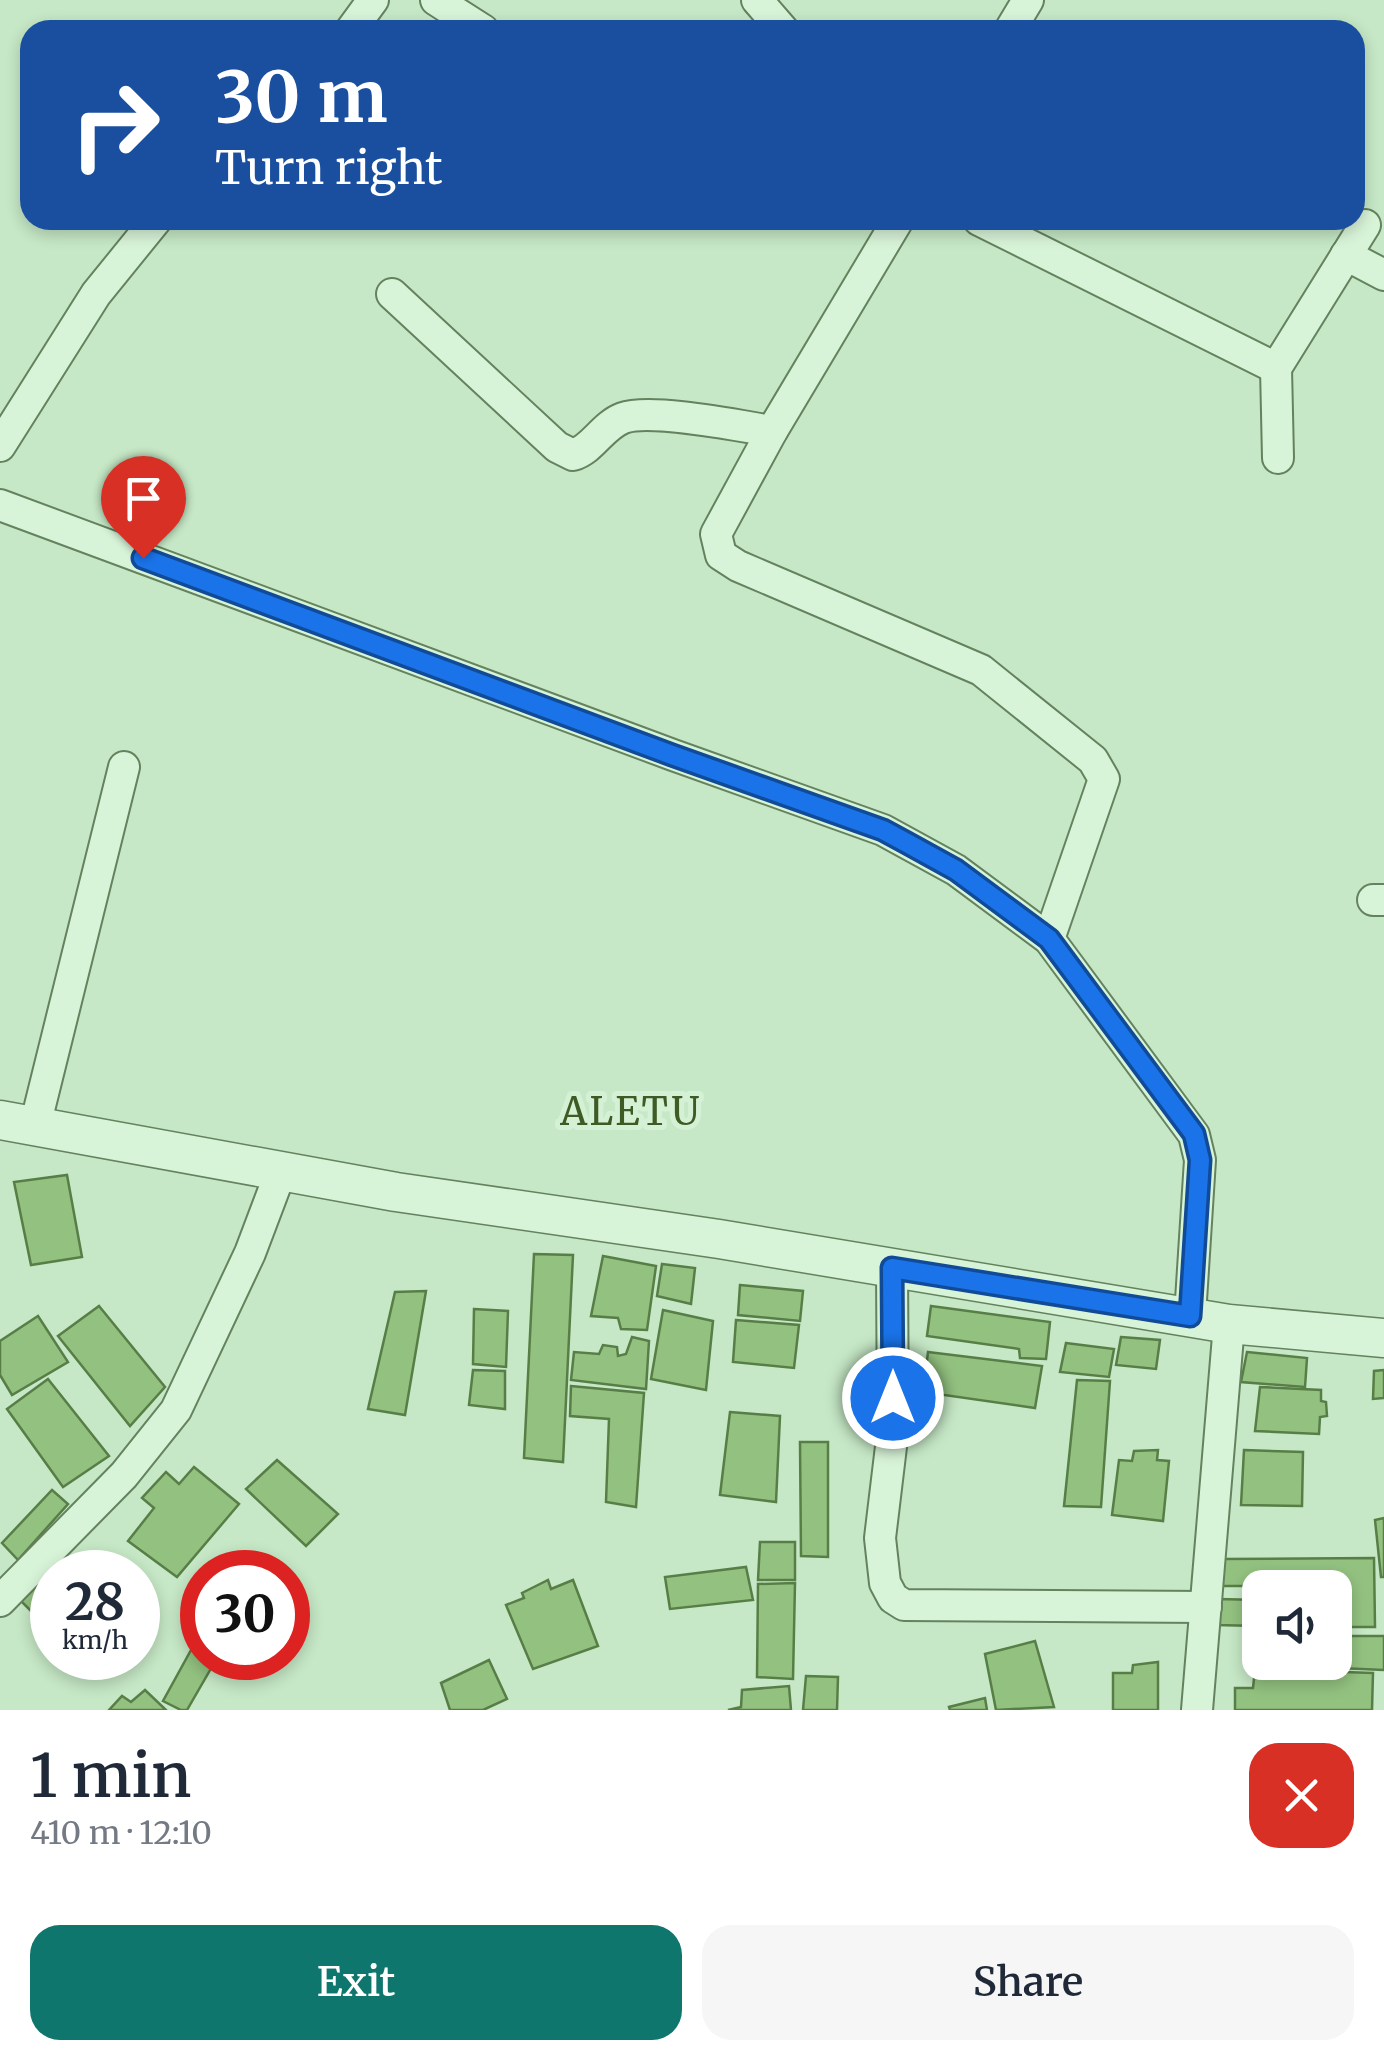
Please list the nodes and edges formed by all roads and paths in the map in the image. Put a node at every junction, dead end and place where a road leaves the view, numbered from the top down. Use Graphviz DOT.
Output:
graph roads {
  1 [pos="436,0"];
  2 [pos="757,0"];
  3 [pos="467,20"];
  4 [pos="774,20"];
  5 [pos="148,230"];
  6 [pos="892,230"];
  7 [pos="1000,230"];
  8 [pos="1361,230"];
  9 [pos="1346,255"];
  10 [pos="1384,275"];
  11 [pos="392,294"];
  12 [pos="1276,368"];
  13 [pos="772,431"];
  14 [pos="0,446"];
  15 [pos="1278,458"];
  16 [pos="0,505"];
  17 [pos="124,767"];
  18 [pos="1049,939"];
  19 [pos="18,1123"];
  20 [pos="282,1171"];
  21 [pos="892,1268"];
  22 [pos="1190,1316"];
  23 [pos="1229,1324"];
  24 [pos="1384,1338"];
  25 [pos="0,1601"];
  26 [pos="1206,1607"];
  27 [pos="1197,1710"];
  1 -- 3 [label="street"];
  2 -- 4 [label="street"];
  5 -- 14 [label="street"];
  6 -- 13 [label="street"];
  7 -- 12 [label="street"];
  8 -- 9 [label="street"];
  9 -- 10 [label="street"];
  9 -- 12 [label="street"];
  11 -- 13 [label="street"];
  12 -- 15 [label="street"];
  13 -- 18 [label="street"];
  16 -- 18 [label="street"];
  17 -- 19 [label="street"];
  18 -- 22 [label="street"];
  19 -- 20 [label="street"];
  20 -- 21 [label="street"];
  20 -- 25 [label="street"];
  21 -- 22 [label="street"];
  21 -- 26 [label="street"];
  22 -- 23 [label="street"];
  23 -- 24 [label="street"];
  23 -- 26 [label="street"];
  26 -- 27 [label="street"];
}
